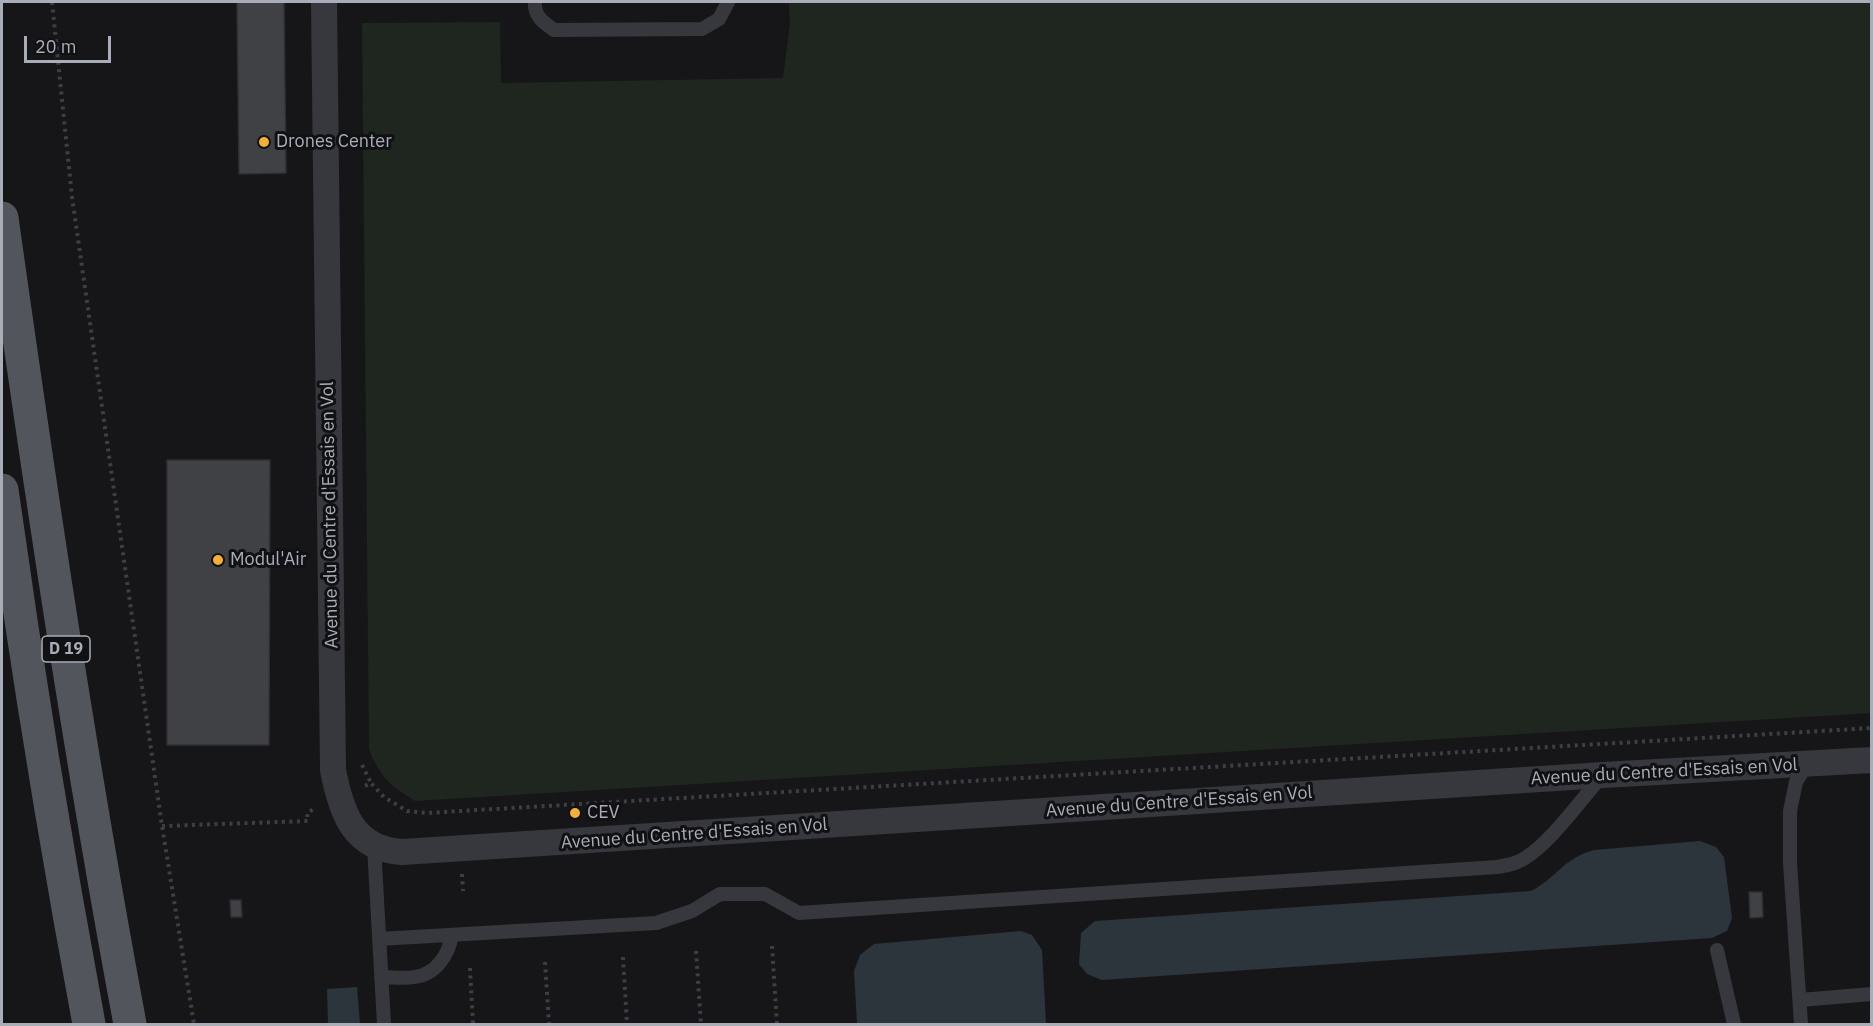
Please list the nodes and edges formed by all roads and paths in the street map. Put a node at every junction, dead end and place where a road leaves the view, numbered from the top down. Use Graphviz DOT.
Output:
graph roads {
  1 [pos="52,2"];
  2 [pos="324,2"];
  3 [pos="535,2"];
  4 [pos="728,2"];
  5 [pos="2,218"];
  6 [pos="2,490"];
  7 [pos="2,519"];
  8 [pos="18,607"];
  9 [pos="1872,729"];
  10 [pos="1872,760"];
  11 [pos="1807,764"];
  12 [pos="1603,775"];
  13 [pos="339,799"];
  14 [pos="162,826"];
  15 [pos="374,846"];
  16 [pos="452,935"];
  17 [pos="379,939"];
  18 [pos="772,946"];
  19 [pos="1717,950"];
  20 [pos="696,951"];
  21 [pos="623,957"];
  22 [pos="545,962"];
  23 [pos="470,968"];
  24 [pos="381,977"];
  25 [pos="1872,994"];
  26 [pos="1800,1000"];
  27 [pos="90,1024"];
  28 [pos="130,1024"];
  29 [pos="194,1024"];
  30 [pos="384,1024"];
  31 [pos="473,1024"];
  32 [pos="549,1024"];
  33 [pos="627,1024"];
  34 [pos="701,1024"];
  35 [pos="777,1024"];
  36 [pos="1734,1024"];
  37 [pos="1801,1024"];
  1 -- 14 [label="path"];
  2 -- 13 [label="street, Avenue du Centre d'Essais en Vol"];
  3 -- 4 [label="lane"];
  5 -- 28 [label="main road, D 19"];
  6 -- 8 [label="main road, D 19"];
  7 -- 8 [label="main road"];
  8 -- 27 [label="main road, D 19"];
  9 -- 13 [label="path"];
  10 -- 11 [label="street, Avenue du Centre d'Essais en Vol"];
  11 -- 12 [label="street, Avenue du Centre d'Essais en Vol"];
  11 -- 26 [label="lane"];
  12 -- 15 [label="street, Avenue du Centre d'Essais en Vol"];
  12 -- 16 [label="lane"];
  13 -- 14 [label="path"];
  13 -- 15 [label="street, Avenue du Centre d'Essais en Vol"];
  14 -- 29 [label="path"];
  15 -- 17 [label="lane"];
  16 -- 17 [label="lane"];
  16 -- 24 [label="lane"];
  17 -- 24 [label="lane"];
  18 -- 35 [label="path"];
  19 -- 36 [label="lane"];
  20 -- 34 [label="path"];
  21 -- 33 [label="path"];
  22 -- 32 [label="path"];
  23 -- 31 [label="path"];
  24 -- 30 [label="lane"];
  25 -- 26 [label="lane"];
  26 -- 37 [label="lane"];
}
